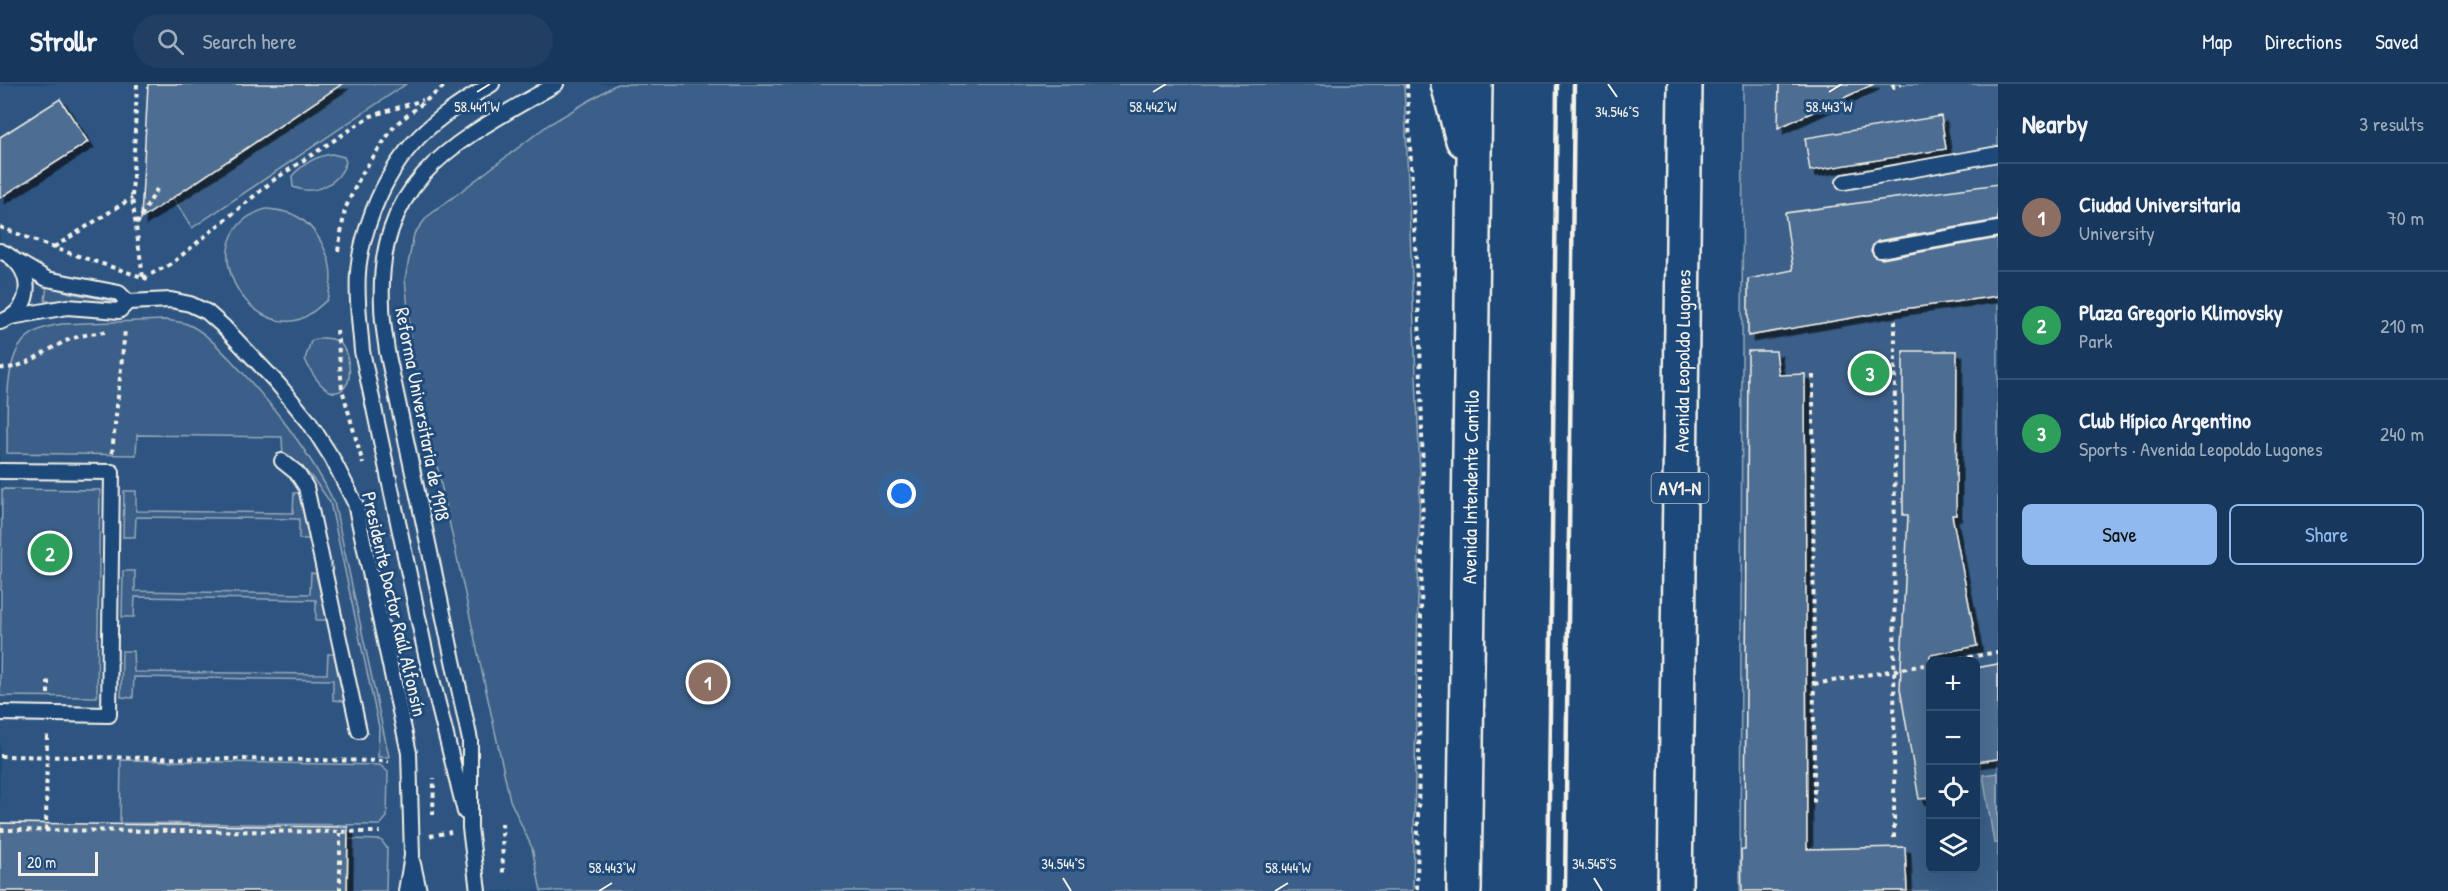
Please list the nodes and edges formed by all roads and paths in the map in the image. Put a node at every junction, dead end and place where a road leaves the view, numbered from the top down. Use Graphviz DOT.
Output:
graph roads {
  1 [pos="138,84"];
  2 [pos="447,84"];
  3 [pos="492,84"];
  4 [pos="556,84"];
  5 [pos="1407,84"];
  6 [pos="1449,84"];
  7 [pos="1475,84"];
  8 [pos="1685,84"];
  9 [pos="1892,84"];
  10 [pos="1901,84"];
  11 [pos="1998,154"];
  12 [pos="1844,182"];
  13 [pos="1474,185"];
  14 [pos="158,189"];
  15 [pos="132,198"];
  16 [pos="136,225"];
  17 [pos="1998,229"];
  18 [pos="54,248"];
  19 [pos="1880,250"];
  20 [pos="0,251"];
  21 [pos="18,262"];
  22 [pos="143,278"];
  23 [pos="128,302"];
  24 [pos="5,319"];
  25 [pos="1895,319"];
  26 [pos="108,332"];
  27 [pos="116,332"];
  28 [pos="0,368"];
  29 [pos="1813,375"];
  30 [pos="282,461"];
  31 [pos="0,471"];
  32 [pos="112,472"];
  33 [pos="1998,652"];
  34 [pos="1970,657"];
  35 [pos="1926,665"];
  36 [pos="1894,670"];
  37 [pos="1814,684"];
  38 [pos="0,713"];
  39 [pos="359,730"];
  40 [pos="0,756"];
  41 [pos="47,756"];
  42 [pos="382,761"];
  43 [pos="1814,802"];
  44 [pos="502,823"];
  45 [pos="470,828"];
  46 [pos="0,830"];
  47 [pos="46,830"];
  48 [pos="381,832"];
  49 [pos="451,832"];
  50 [pos="340,833"];
  51 [pos="426,836"];
  52 [pos="1894,838"];
  53 [pos="412,856"];
  54 [pos="503,876"];
  55 [pos="340,891"];
  56 [pos="406,891"];
  57 [pos="419,891"];
  58 [pos="478,891"];
  59 [pos="1417,891"];
  60 [pos="1464,891"];
  61 [pos="1674,891"];
  1 -- 15 [label="path"];
  2 -- 22 [label="path"];
  3 -- 45 [label="lane, Reforma Universitaria de 1918"];
  4 -- 45 [label="lane, Reforma Universitaria de 1918"];
  5 -- 59 [label="path"];
  6 -- 13 [label="highway"];
  7 -- 13 [label="highway, Avenida Intendente Cantilo"];
  8 -- 61 [label="highway, Avenida Leopoldo Lugones / AV1-N"];
  9 -- 10 [label="path"];
  11 -- 12 [label="lane"];
  13 -- 60 [label="highway, Avenida Intendente Cantilo"];
  14 -- 16 [label="path"];
  15 -- 16 [label="path"];
  15 -- 18 [label="path"];
  16 -- 22 [label="path"];
  17 -- 19 [label="lane"];
  20 -- 21 [label="lane, Presidente Doctor Raúl Alfonsín"];
  21 -- 23 [label="lane, Presidente Doctor Raúl Alfonsín"];
  21 -- 24 [label="lane"];
  22 -- 23 [label="path"];
  23 -- 24 [label="lane, Presidente Doctor Raúl Alfonsín"];
  23 -- 53 [label="lane, Presidente Doctor Raúl Alfonsín"];
  25 -- 36 [label="path"];
  26 -- 28 [label="path"];
  27 -- 32 [label="path"];
  29 -- 37 [label="path"];
  30 -- 39 [label="lane"];
  31 -- 32 [label="lane"];
  32 -- 38 [label="lane"];
  33 -- 34 [label="path"];
  35 -- 36 [label="path"];
  36 -- 37 [label="path"];
  36 -- 52 [label="path"];
  37 -- 43 [label="path"];
  40 -- 41 [label="path"];
  41 -- 42 [label="path"];
  41 -- 47 [label="path"];
  44 -- 54 [label="path"];
  45 -- 58 [label="lane, Reforma Universitaria de 1918"];
  46 -- 47 [label="path"];
  47 -- 50 [label="path"];
  48 -- 50 [label="path"];
  49 -- 51 [label="path"];
  50 -- 55 [label="path"];
  53 -- 56 [label="lane, Presidente Doctor Raúl Alfonsín"];
  53 -- 57 [label="lane, Presidente Doctor Raúl Alfonsín"];
}
